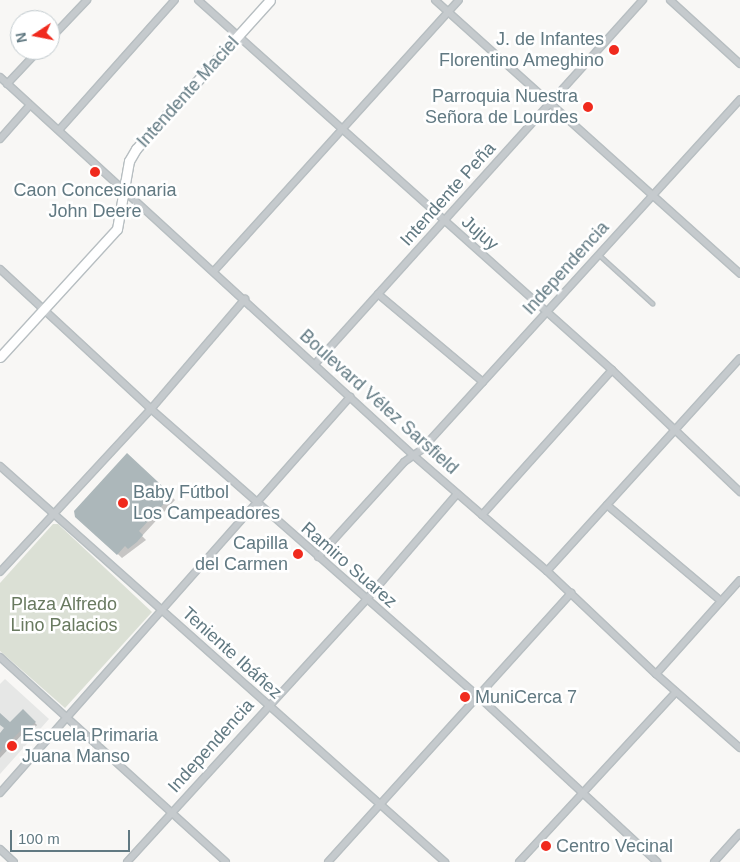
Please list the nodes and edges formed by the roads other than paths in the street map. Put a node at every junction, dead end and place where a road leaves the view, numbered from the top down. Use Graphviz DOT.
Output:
graph roads {
  1 [pos="87,0"];
  2 [pos="175,0"];
  3 [pos="198,0"];
  4 [pos="270,0"];
  5 [pos="435,0"];
  6 [pos="460,0"];
  7 [pos="643,0"];
  8 [pos="670,0"];
  9 [pos="449,12"];
  10 [pos="60,28"];
  11 [pos="238,36"];
  12 [pos="30,60"];
  13 [pos="740,64"];
  14 [pos="0,77"];
  15 [pos="7,84"];
  16 [pos="740,99"];
  17 [pos="550,103"];
  18 [pos="30,105"];
  19 [pos="343,128"];
  20 [pos="59,130"];
  21 [pos="0,139"];
  22 [pos="125,189"];
  23 [pos="652,196"];
  24 [pos="444,221"];
  25 [pos="599,254"];
  26 [pos="0,270"];
  27 [pos="214,271"];
  28 [pos="740,274"];
  29 [pos="378,294"];
  30 [pos="245,299"];
  31 [pos="652,302"];
  32 [pos="44,310"];
  33 [pos="547,311"];
  34 [pos="0,357"];
  35 [pos="740,358"];
  36 [pos="315,364"];
  37 [pos="612,370"];
  38 [pos="483,382"];
  39 [pos="350,397"];
  40 [pos="151,409"];
  41 [pos="675,430"];
  42 [pos="413,455"];
  43 [pos="0,466"];
  44 [pos="740,492"];
  45 [pos="457,494"];
  46 [pos="257,503"];
  47 [pos="607,506"];
  48 [pos="53,514"];
  49 [pos="482,515"];
  50 [pos="318,557"];
  51 [pos="0,572"];
  52 [pos="547,572"];
  53 [pos="740,580"];
  54 [pos="571,593"];
  55 [pos="366,600"];
  56 [pos="722,601"];
  57 [pos="162,611"];
  58 [pos="0,657"];
  59 [pos="656,674"];
  60 [pos="676,692"];
  61 [pos="478,696"];
  62 [pos="268,704"];
  63 [pos="66,718"];
  64 [pos="740,748"];
  65 [pos="0,793"];
  66 [pos="581,794"];
  67 [pos="380,804"];
  68 [pos="171,813"];
  69 [pos="740,833"];
  70 [pos="0,849"];
  71 [pos="14,862"];
  72 [pos="127,862"];
  73 [pos="226,862"];
  74 [pos="328,862"];
  75 [pos="445,862"];
  76 [pos="519,862"];
  77 [pos="657,862"];
  78 [pos="714,862"];
  1 -- 10 [label="street"];
  2 -- 20 [label="street"];
  3 -- 11 [label="street, Jujuy"];
  4 -- 11 [label="main road, Intendente Maciel"];
  5 -- 9 [label="street"];
  6 -- 9 [label="street"];
  7 -- 17 [label="street, Intendente Peña"];
  8 -- 13 [label="street"];
  9 -- 17 [label="street"];
  9 -- 19 [label="street"];
  11 -- 19 [label="street, Jujuy"];
  11 -- 22 [label="main road, Intendente Maciel"];
  12 -- 15 [label="street"];
  14 -- 15 [label="street, Boulevard Vélez Sarsfield"];
  15 -- 18 [label="street, Boulevard Vélez Sarsfield"];
  16 -- 23 [label="street, Independencia"];
  17 -- 23 [label="street"];
  17 -- 24 [label="street, Intendente Peña"];
  18 -- 20 [label="street, Boulevard Vélez Sarsfield"];
  18 -- 21 [label="street"];
  19 -- 24 [label="street, Jujuy"];
  19 -- 27 [label="street"];
  20 -- 22 [label="street, Boulevard Vélez Sarsfield"];
  22 -- 27 [label="street, Boulevard Vélez Sarsfield"];
  22 -- 32 [label="main road, Intendente Maciel"];
  23 -- 25 [label="street, Independencia"];
  23 -- 28 [label="street"];
  24 -- 29 [label="street, Intendente Peña"];
  24 -- 33 [label="street, Jujuy"];
  25 -- 31 [label="lane"];
  25 -- 33 [label="street, Independencia"];
  26 -- 32 [label="street, Ramiro Suarez"];
  27 -- 30 [label="street, Boulevard Vélez Sarsfield"];
  29 -- 36 [label="street, Intendente Peña"];
  29 -- 38 [label="street"];
  30 -- 36 [label="street, Boulevard Vélez Sarsfield"];
  30 -- 40 [label="street"];
  32 -- 34 [label="main road, Intendente Maciel"];
  32 -- 40 [label="street, Ramiro Suarez"];
  33 -- 37 [label="street, Jujuy"];
  33 -- 38 [label="street, Independencia"];
  35 -- 41 [label="street"];
  36 -- 39 [label="street, Boulevard Vélez Sarsfield"];
  37 -- 41 [label="street, Jujuy"];
  37 -- 49 [label="street"];
  38 -- 42 [label="street, Independencia"];
  39 -- 42 [label="street, Boulevard Vélez Sarsfield"];
  39 -- 46 [label="street"];
  40 -- 46 [label="street, Ramiro Suarez"];
  40 -- 48 [label="street"];
  41 -- 44 [label="street, Jujuy"];
  41 -- 47 [label="street"];
  42 -- 45 [label="street, Boulevard Vélez Sarsfield"];
  42 -- 50 [label="street, Independencia"];
  43 -- 48 [label="street, Teniente Ibáñez"];
  45 -- 49 [label="street, Boulevard Vélez Sarsfield"];
  45 -- 55 [label="street, Independencia"];
  46 -- 50 [label="street, Ramiro Suarez"];
  46 -- 57 [label="street"];
  47 -- 52 [label="street"];
  47 -- 56 [label="street"];
  48 -- 51 [label="street"];
  48 -- 57 [label="street, Teniente Ibáñez"];
  49 -- 52 [label="street, Boulevard Vélez Sarsfield"];
  50 -- 55 [label="street, Ramiro Suarez"];
  52 -- 54 [label="street, Boulevard Vélez Sarsfield"];
  53 -- 56 [label="street"];
  54 -- 59 [label="street, Boulevard Vélez Sarsfield"];
  54 -- 61 [label="street"];
  55 -- 61 [label="street, Ramiro Suarez"];
  55 -- 62 [label="street, Independencia"];
  56 -- 59 [label="street"];
  57 -- 62 [label="street, Teniente Ibáñez"];
  57 -- 63 [label="street"];
  58 -- 63 [label="street"];
  59 -- 60 [label="street, Boulevard Vélez Sarsfield"];
  60 -- 64 [label="street, Boulevard Vélez Sarsfield"];
  60 -- 66 [label="street"];
  61 -- 66 [label="street, Ramiro Suarez"];
  61 -- 67 [label="street"];
  62 -- 67 [label="street, Teniente Ibáñez"];
  62 -- 68 [label="street, Independencia"];
  63 -- 65 [label="street"];
  63 -- 68 [label="street"];
  66 -- 76 [label="street"];
  66 -- 77 [label="street, Ramiro Suarez"];
  67 -- 74 [label="street"];
  67 -- 75 [label="street, Teniente Ibáñez"];
  68 -- 72 [label="street, Independencia"];
  68 -- 73 [label="street"];
  69 -- 78 [label="street"];
  70 -- 71 [label="street"];
}
